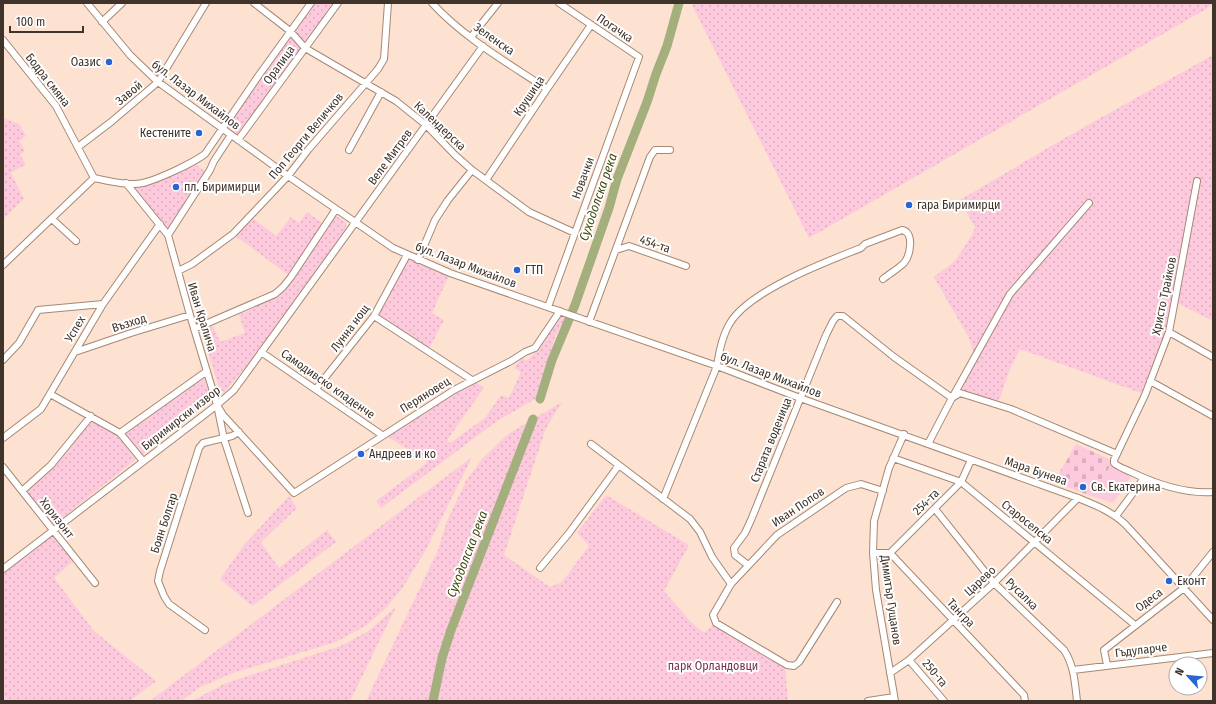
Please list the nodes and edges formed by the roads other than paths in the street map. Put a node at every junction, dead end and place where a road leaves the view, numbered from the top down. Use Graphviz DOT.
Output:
graph roads {
  1 [pos="87,3"];
  2 [pos="122,3"];
  3 [pos="206,3"];
  4 [pos="254,3"];
  5 [pos="311,3"];
  6 [pos="338,3"];
  7 [pos="388,3"];
  8 [pos="432,3"];
  9 [pos="498,3"];
  10 [pos="559,3"];
  11 [pos="102,22"];
  12 [pos="591,26"];
  13 [pos="290,31"];
  14 [pos="472,37"];
  15 [pos="3,40"];
  16 [pos="483,46"];
  17 [pos="305,48"];
  18 [pos="639,57"];
  19 [pos="158,82"];
  20 [pos="365,84"];
  21 [pos="547,89"];
  22 [pos="381,92"];
  23 [pos="426,125"];
  24 [pos="222,128"];
  25 [pos="231,135"];
  26 [pos="238,140"];
  27 [pos="78,147"];
  28 [pos="349,150"];
  29 [pos="670,150"];
  30 [pos="205,154"];
  31 [pos="214,160"];
  32 [pos="472,170"];
  33 [pos="288,176"];
  34 [pos="94,178"];
  35 [pos="486,180"];
  36 [pos="1197,181"];
  37 [pos="126,183"];
  38 [pos="1089,203"];
  39 [pos="336,209"];
  40 [pos="52,219"];
  41 [pos="356,222"];
  42 [pos="160,224"];
  43 [pos="575,233"];
  44 [pos="168,235"];
  45 [pos="76,241"];
  46 [pos="616,250"];
  47 [pos="407,255"];
  48 [pos="418,260"];
  49 [pos="3,265"];
  50 [pos="686,266"];
  51 [pos="178,271"];
  52 [pos="883,279"];
  53 [pos="103,304"];
  54 [pos="548,307"];
  55 [pos="561,312"];
  56 [pos="190,315"];
  57 [pos="374,316"];
  58 [pos="589,322"];
  59 [pos="194,329"];
  60 [pos="1170,332"];
  61 [pos="75,352"];
  62 [pos="261,352"];
  63 [pos="1213,357"];
  64 [pos="3,360"];
  65 [pos="717,366"];
  66 [pos="207,371"];
  67 [pos="472,380"];
  68 [pos="1150,381"];
  69 [pos="316,389"];
  70 [pos="50,394"];
  71 [pos="800,398"];
  72 [pos="952,398"];
  73 [pos="217,404"];
  74 [pos="91,416"];
  75 [pos="1213,416"];
  76 [pos="239,432"];
  77 [pos="120,433"];
  78 [pos="904,434"];
  79 [pos="382,435"];
  80 [pos="3,438"];
  81 [pos="224,438"];
  82 [pos="591,444"];
  83 [pos="928,444"];
  84 [pos="1117,454"];
  85 [pos="893,458"];
  86 [pos="971,460"];
  87 [pos="144,461"];
  88 [pos="619,465"];
  89 [pos="3,466"];
  90 [pos="1144,478"];
  91 [pos="961,482"];
  92 [pos="22,491"];
  93 [pos="883,491"];
  94 [pos="1213,492"];
  95 [pos="294,493"];
  96 [pos="1078,498"];
  97 [pos="663,499"];
  98 [pos="935,510"];
  99 [pos="248,513"];
  100 [pos="1116,516"];
  101 [pos="53,531"];
  102 [pos="1035,542"];
  103 [pos="1213,552"];
  104 [pos="873,553"];
  105 [pos="890,553"];
  106 [pos="748,565"];
  107 [pos="540,568"];
  108 [pos="3,569"];
  109 [pos="95,582"];
  110 [pos="994,583"];
  111 [pos="731,584"];
  112 [pos="1184,588"];
  113 [pos="837,602"];
  114 [pos="953,620"];
  115 [pos="1213,620"];
  116 [pos="1134,625"];
  117 [pos="205,630"];
  118 [pos="1213,653"];
  119 [pos="909,660"];
  120 [pos="1107,665"];
  121 [pos="1073,670"];
  122 [pos="890,673"];
  123 [pos="894,699"];
  124 [pos="868,701"];
  125 [pos="944,701"];
  126 [pos="1025,701"];
  127 [pos="1077,701"];
  1 -- 11 [label="street, бул. Лазар Михайлов"];
  2 -- 11 [label="street"];
  3 -- 19 [label="street, Завой"];
  4 -- 13 [label="street, Календерска"];
  5 -- 13 [label="street, Оралица"];
  6 -- 17 [label="street, Оралица"];
  7 -- 20 [label="street, Поп Георги Величков"];
  8 -- 14 [label="street, Зеленска"];
  9 -- 14 [label="street"];
  10 -- 12 [label="street, Погачка"];
  11 -- 19 [label="street, бул. Лазар Михайлов"];
  12 -- 18 [label="street, Погачка"];
  12 -- 21 [label="street, Крушица"];
  13 -- 17 [label="street, Календерска"];
  13 -- 24 [label="street, Оралица"];
  14 -- 16 [label="street, Зеленска"];
  15 -- 27 [label="street, Бодра смяна"];
  16 -- 21 [label="street, Зеленска"];
  16 -- 23 [label="street, Веле Митрев"];
  17 -- 20 [label="street, Календерска"];
  17 -- 26 [label="street, Оралица"];
  18 -- 43 [label="street, Новачки"];
  19 -- 24 [label="street, бул. Лазар Михайлов"];
  19 -- 27 [label="street, Завой"];
  20 -- 22 [label="street, Календерска"];
  20 -- 33 [label="street, Поп Георги Величков"];
  21 -- 35 [label="street, Крушица"];
  22 -- 23 [label="street, Календерска"];
  22 -- 28 [label="street"];
  23 -- 32 [label="street, Календерска"];
  23 -- 41 [label="street, Веле Митрев"];
  24 -- 25 [label="street, бул. Лазар Михайлов"];
  24 -- 30 [label="street, Оралица"];
  25 -- 26 [label="street, бул. Лазар Михайлов"];
  25 -- 31 [label="street"];
  26 -- 33 [label="street, бул. Лазар Михайлов"];
  27 -- 34 [label="street, Бодра смяна"];
  29 -- 46 [label="street"];
  30 -- 31 [label="street"];
  30 -- 37 [label="street"];
  31 -- 44 [label="street"];
  32 -- 35 [label="street, Календерска"];
  32 -- 48 [label="street"];
  33 -- 39 [label="street, бул. Лазар Михайлов"];
  33 -- 51 [label="street, Поп Георги Величков"];
  34 -- 37 [label="street"];
  34 -- 40 [label="street"];
  35 -- 43 [label="street, Календерска"];
  36 -- 60 [label="street, Христо Трайков"];
  37 -- 42 [label="street"];
  38 -- 72 [label="street"];
  39 -- 41 [label="street, бул. Лазар Михайлов"];
  39 -- 59 [label="street"];
  40 -- 45 [label="street"];
  40 -- 49 [label="street"];
  41 -- 47 [label="street, бул. Лазар Михайлов"];
  41 -- 62 [label="street, Биримирски извор"];
  42 -- 44 [label="street"];
  42 -- 53 [label="street, Успех"];
  43 -- 54 [label="street, Новачки"];
  44 -- 51 [label="street, Иван Кралича"];
  46 -- 50 [label="street, 454-та"];
  46 -- 58 [label="street"];
  47 -- 48 [label="street, бул. Лазар Михайлов"];
  47 -- 57 [label="street, Лунна нощ"];
  48 -- 54 [label="street, бул. Лазар Михайлов"];
  51 -- 56 [label="street, Иван Кралича"];
  52 -- 65 [label="street"];
  53 -- 61 [label="street, Успех"];
  53 -- 64 [label="street"];
  54 -- 55 [label="street, бул. Лазар Михайлов"];
  55 -- 58 [label="street, бул. Лазар Михайлов"];
  55 -- 67 [label="street, Перяновец"];
  56 -- 59 [label="street, Иван Кралича"];
  56 -- 61 [label="street, Възход"];
  57 -- 67 [label="street"];
  57 -- 69 [label="street, Лунна нощ"];
  58 -- 65 [label="street, бул. Лазар Михайлов"];
  59 -- 66 [label="street, Иван Кралича"];
  60 -- 63 [label="street"];
  60 -- 68 [label="street, Христо Трайков"];
  61 -- 70 [label="street, Успех"];
  62 -- 69 [label="street, Самодивско кладенче"];
  62 -- 73 [label="street, Биримирски извор"];
  65 -- 71 [label="street, бул. Лазар Михайлов"];
  65 -- 97 [label="street"];
  66 -- 73 [label="street, Иван Кралича"];
  66 -- 77 [label="street, Биримирски извор"];
  67 -- 79 [label="street, Перяновец"];
  68 -- 75 [label="street"];
  68 -- 84 [label="street, Христо Трайков"];
  69 -- 79 [label="street, Самодивско кладенче"];
  70 -- 74 [label="street"];
  70 -- 80 [label="street, Успех"];
  71 -- 72 [label="street, Старата воденица"];
  71 -- 78 [label="street, бул. Лазар Михайлов"];
  71 -- 106 [label="street, Старата воденица"];
  72 -- 83 [label="street"];
  72 -- 84 [label="street"];
  73 -- 76 [label="street, Иван Кралича"];
  73 -- 81 [label="street, Иван Кралича"];
  73 -- 87 [label="street, Биримирски извор"];
  74 -- 77 [label="street"];
  74 -- 92 [label="street"];
  76 -- 81 [label="street, Боян Болгар"];
  76 -- 95 [label="street, Иван Кралича"];
  77 -- 87 [label="street"];
  78 -- 83 [label="street, Мара Бунева"];
  78 -- 85 [label="street, Димитър Гущанов"];
  79 -- 95 [label="street, Перяновец"];
  81 -- 99 [label="street, Иван Кралича"];
  81 -- 117 [label="street, Боян Болгар"];
  82 -- 88 [label="street"];
  83 -- 86 [label="street, Мара Бунева"];
  84 -- 90 [label="street"];
  85 -- 91 [label="street, Староселска"];
  85 -- 93 [label="street, Димитър Гущанов"];
  86 -- 91 [label="street, 254-та"];
  86 -- 96 [label="street, Мара Бунева"];
  87 -- 101 [label="street, Биримирски извор"];
  88 -- 97 [label="street"];
  88 -- 107 [label="street"];
  89 -- 92 [label="street, Хоризонт"];
  90 -- 94 [label="street"];
  90 -- 100 [label="street"];
  91 -- 98 [label="street, 254-та"];
  91 -- 102 [label="street, Староселска"];
  92 -- 101 [label="street, Хоризонт"];
  93 -- 104 [label="street, Димитър Гущанов"];
  93 -- 106 [label="street, Иван Попов"];
  96 -- 100 [label="street, Мара Бунева"];
  96 -- 102 [label="street, Царево"];
  97 -- 111 [label="street"];
  98 -- 105 [label="street, 254-та"];
  98 -- 110 [label="street, Русалка"];
  100 -- 112 [label="street, Мара Бунева"];
  101 -- 108 [label="street, Биримирски извор"];
  101 -- 109 [label="street, Хоризонт"];
  102 -- 110 [label="street, Царево"];
  102 -- 116 [label="street, Староселска"];
  103 -- 112 [label="street, Одеса"];
  104 -- 105 [label="street"];
  104 -- 122 [label="street, Димитър Гущанов"];
  105 -- 114 [label="street, Тангра"];
  106 -- 111 [label="street, Иван Попов"];
  110 -- 114 [label="street, Царево"];
  110 -- 121 [label="street, Русалка"];
  111 -- 113 [label="street, Иван Попов"];
  112 -- 115 [label="street, Мара Бунева"];
  112 -- 116 [label="street, Одеса"];
  114 -- 119 [label="street, Царево"];
  114 -- 126 [label="street, Тангра"];
  116 -- 120 [label="street, Одеса"];
  118 -- 120 [label="street, Гъдуларче"];
  119 -- 122 [label="street, Царево"];
  119 -- 125 [label="street, 250-та"];
  120 -- 121 [label="street, Гъдуларче"];
  121 -- 127 [label="street, Русалка"];
  122 -- 123 [label="street, Димитър Гущанов"];
  123 -- 124 [label="street"];
}
